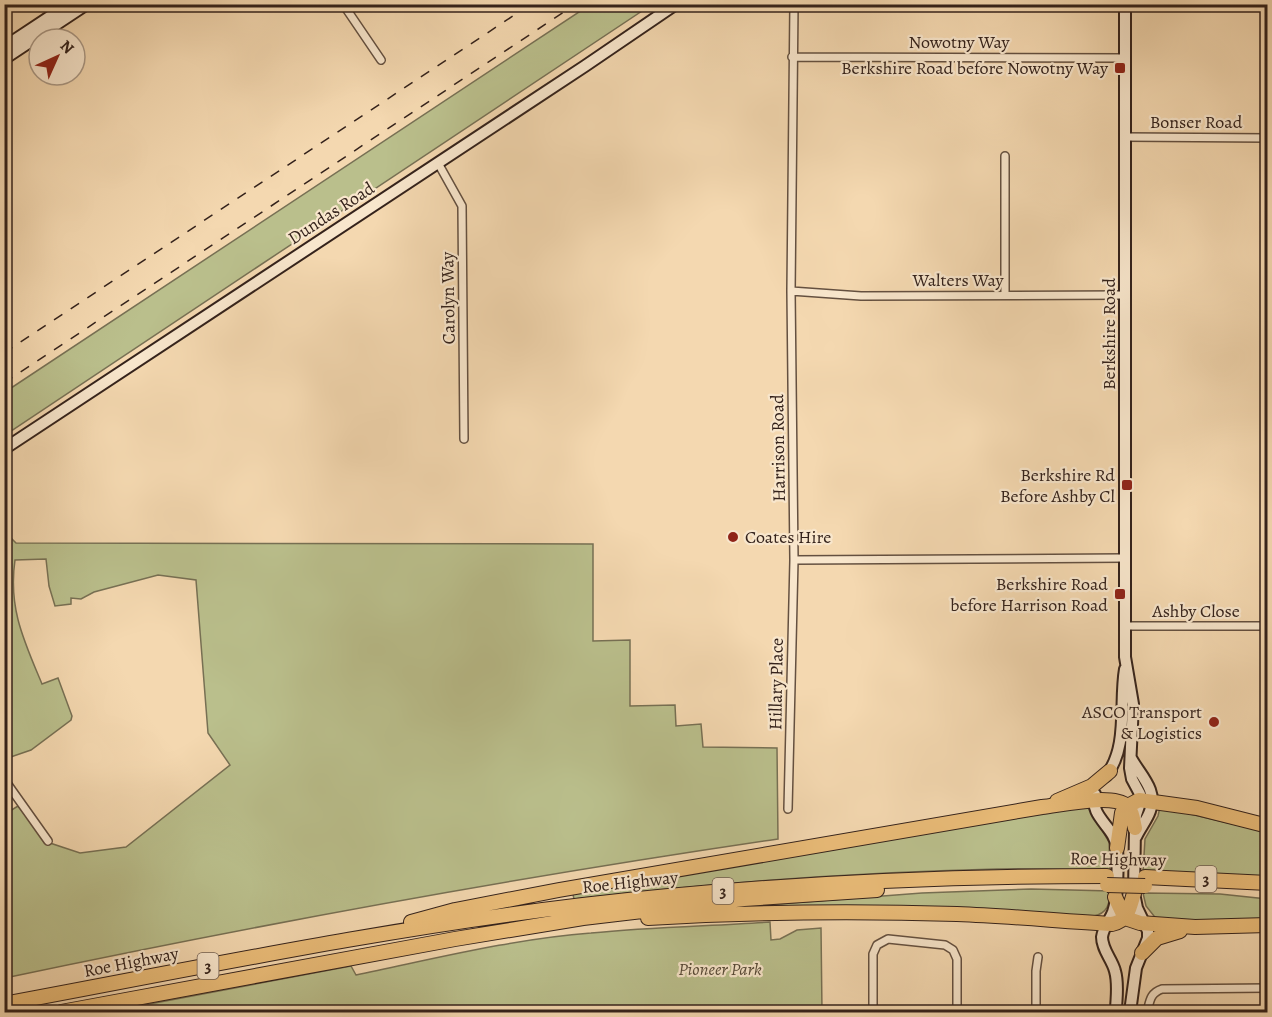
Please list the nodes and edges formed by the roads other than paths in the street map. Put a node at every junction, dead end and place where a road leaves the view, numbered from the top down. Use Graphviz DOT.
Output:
graph roads {
  1 [pos="69,4"];
  2 [pos="87,4"];
  3 [pos="343,4"];
  4 [pos="676,4"];
  5 [pos="794,4"];
  6 [pos="1125,4"];
  7 [pos="4,47"];
  8 [pos="792,57"];
  9 [pos="1125,58"];
  10 [pos="4,59"];
  11 [pos="381,60"];
  12 [pos="1125,137"];
  13 [pos="1268,138"];
  14 [pos="1005,156"];
  15 [pos="438,163"];
  16 [pos="792,291"];
  17 [pos="1005,295"];
  18 [pos="1125,295"];
  19 [pos="464,439"];
  20 [pos="4,449"];
  21 [pos="1124,558"];
  22 [pos="794,560"];
  23 [pos="1125,626"];
  24 [pos="1268,626"];
  25 [pos="1126,663"];
  26 [pos="1110,771"];
  27 [pos="4,779"];
  28 [pos="1148,797"];
  29 [pos="1094,801"];
  30 [pos="1127,806"];
  31 [pos="1042,807"];
  32 [pos="788,808"];
  33 [pos="1268,826"];
  34 [pos="1135,828"];
  35 [pos="48,841"];
  36 [pos="1134,846"];
  37 [pos="1117,848"];
  38 [pos="1107,880"];
  39 [pos="1268,883"];
  40 [pos="1142,886"];
  41 [pos="1268,892"];
  42 [pos="1115,897"];
  43 [pos="1125,916"];
  44 [pos="583,918"];
  45 [pos="1146,924"];
  46 [pos="1268,925"];
  47 [pos="1195,927"];
  48 [pos="1105,929"];
  49 [pos="342,940"];
  50 [pos="1142,953"];
  51 [pos="1038,957"];
  52 [pos="1268,988"];
  53 [pos="4,1004"];
  54 [pos="61,1012"];
  55 [pos="873,1012"];
  56 [pos="957,1012"];
  57 [pos="1036,1012"];
  58 [pos="1116,1012"];
  59 [pos="1130,1012"];
  60 [pos="1147,1012"];
  1 -- 7 [label="main road"];
  2 -- 10 [label="main road"];
  3 -- 11 [label="street"];
  4 -- 15 [label="main road, Dundas Road"];
  5 -- 8 [label="street, Harrison Road"];
  6 -- 9 [label="main road, Berkshire Road"];
  8 -- 9 [label="street, Nowotny Way"];
  8 -- 16 [label="street, Harrison Road"];
  9 -- 12 [label="main road, Berkshire Road"];
  12 -- 13 [label="street, Bonser Road"];
  12 -- 18 [label="main road, Berkshire Road"];
  14 -- 17 [label="street"];
  15 -- 19 [label="street, Carolyn Way"];
  15 -- 20 [label="main road, Dundas Road"];
  16 -- 17 [label="street, Walters Way"];
  16 -- 22 [label="street, Harrison Road"];
  17 -- 18 [label="street, Walters Way"];
  18 -- 21 [label="main road, Berkshire Road"];
  21 -- 22 [label="street"];
  21 -- 23 [label="main road, Berkshire Road"];
  22 -- 32 [label="street, Hillary Place"];
  23 -- 24 [label="street, Ashby Close"];
  23 -- 25 [label="main road, Berkshire Road"];
  25 -- 26 [label="main road, Berkshire Road"];
  25 -- 28 [label="main road, Berkshire Road"];
  26 -- 29 [label="main road, Berkshire Road"];
  26 -- 31 [label="highway"];
  27 -- 35 [label="street"];
  28 -- 30 [label="highway"];
  28 -- 33 [label="highway"];
  28 -- 34 [label="main road"];
  28 -- 36 [label="main road"];
  29 -- 30 [label="highway"];
  29 -- 31 [label="highway"];
  29 -- 37 [label="main road"];
  30 -- 34 [label="highway"];
  30 -- 37 [label="highway"];
  31 -- 49 [label="highway"];
  34 -- 36 [label="main road"];
  36 -- 40 [label="main road"];
  37 -- 42 [label="main road"];
  38 -- 40 [label="highway, Roe Highway / 3"];
  38 -- 44 [label="highway, Roe Highway / 3"];
  38 -- 49 [label="highway, Roe Highway / 3"];
  39 -- 40 [label="highway, Roe Highway / 3"];
  40 -- 41 [label="highway, Roe Highway / 3"];
  40 -- 43 [label="highway"];
  40 -- 45 [label="main road"];
  42 -- 43 [label="highway"];
  42 -- 48 [label="main road"];
  43 -- 45 [label="highway"];
  43 -- 48 [label="highway"];
  44 -- 48 [label="highway"];
  44 -- 54 [label="highway, Roe Highway / 3"];
  45 -- 47 [label="highway"];
  45 -- 50 [label="main road"];
  46 -- 47 [label="highway"];
  47 -- 50 [label="highway"];
  48 -- 58 [label="main road"];
  49 -- 53 [label="highway, Roe Highway / 3"];
  50 -- 59 [label="main road"];
  51 -- 57 [label="street"];
  52 -- 60 [label="street"];
  55 -- 56 [label="street"];
}
